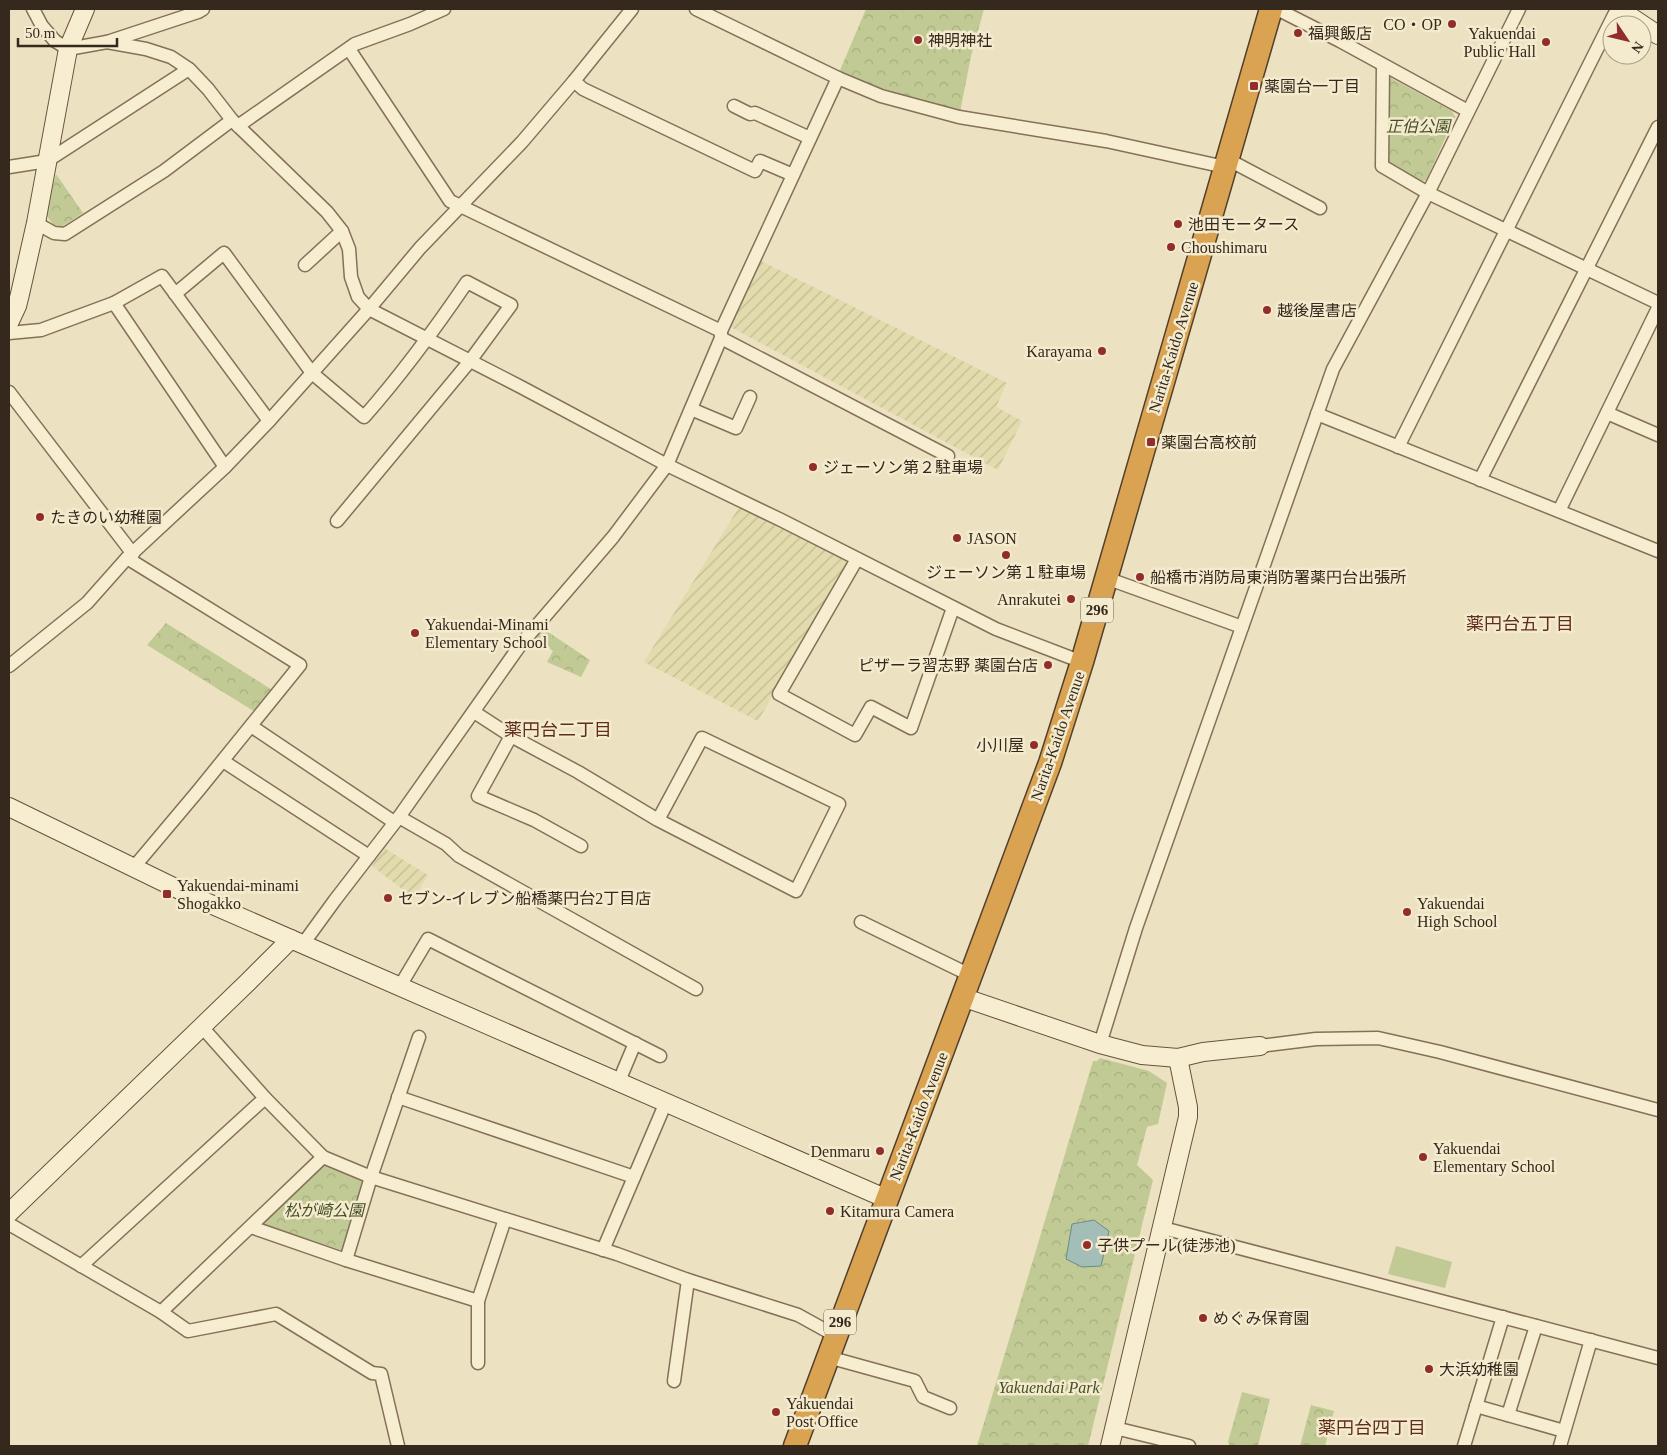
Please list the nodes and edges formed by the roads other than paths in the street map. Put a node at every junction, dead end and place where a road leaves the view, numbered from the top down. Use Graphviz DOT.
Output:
graph roads {
  1 [pos="33,9"];
  2 [pos="85,9"];
  3 [pos="203,9"];
  4 [pos="444,9"];
  5 [pos="632,9"];
  6 [pos="696,9"];
  7 [pos="1271,9"];
  8 [pos="1277,9"];
  9 [pos="1520,9"];
  10 [pos="1618,9"];
  11 [pos="1658,35"];
  12 [pos="107,42"];
  13 [pos="68,49"];
  14 [pos="348,49"];
  15 [pos="1382,65"];
  16 [pos="189,68"];
  17 [pos="838,78"];
  18 [pos="574,81"];
  19 [pos="734,106"];
  20 [pos="1468,111"];
  21 [pos="235,123"];
  22 [pos="1658,127"];
  23 [pos="810,138"];
  24 [pos="47,161"];
  25 [pos="1226,163"];
  26 [pos="9,167"];
  27 [pos="793,175"];
  28 [pos="1428,193"];
  29 [pos="460,207"];
  30 [pos="1320,208"];
  31 [pos="36,223"];
  32 [pos="1506,230"];
  33 [pos="342,231"];
  34 [pos="305,265"];
  35 [pos="1586,269"];
  36 [pos="175,294"];
  37 [pos="114,303"];
  38 [pos="1658,303"];
  39 [pos="1658,308"];
  40 [pos="369,309"];
  41 [pos="9,323"];
  42 [pos="9,333"];
  43 [pos="721,334"];
  44 [pos="428,339"];
  45 [pos="470,361"];
  46 [pos="312,373"];
  47 [pos="9,392"];
  48 [pos="750,397"];
  49 [pos="691,409"];
  50 [pos="1607,413"];
  51 [pos="1317,414"];
  52 [pos="269,421"];
  53 [pos="1658,435"];
  54 [pos="1398,447"];
  55 [pos="948,456"];
  56 [pos="667,465"];
  57 [pos="225,467"];
  58 [pos="1480,480"];
  59 [pos="1559,511"];
  60 [pos="337,522"];
  61 [pos="1658,551"];
  62 [pos="130,556"];
  63 [pos="857,559"];
  64 [pos="1106,578"];
  65 [pos="953,608"];
  66 [pos="1242,627"];
  67 [pos="1082,662"];
  68 [pos="9,666"];
  69 [pos="474,712"];
  70 [pos="251,726"];
  71 [pos="511,736"];
  72 [pos="223,761"];
  73 [pos="9,807"];
  74 [pos="397,820"];
  75 [pos="658,820"];
  76 [pos="581,846"];
  77 [pos="370,856"];
  78 [pos="134,866"];
  79 [pos="861,922"];
  80 [pos="297,941"];
  81 [pos="970,975"];
  82 [pos="400,986"];
  83 [pos="696,989"];
  84 [pos="962,997"];
  85 [pos="202,1027"];
  86 [pos="418,1037"];
  87 [pos="635,1043"];
  88 [pos="1100,1044"];
  89 [pos="1260,1046"];
  90 [pos="660,1056"];
  91 [pos="1178,1058"];
  92 [pos="618,1081"];
  93 [pos="398,1096"];
  94 [pos="265,1098"];
  95 [pos="666,1102"];
  96 [pos="1658,1110"];
  97 [pos="323,1157"];
  98 [pos="371,1177"];
  99 [pos="634,1177"];
  100 [pos="887,1199"];
  101 [pos="9,1213"];
  102 [pos="505,1219"];
  103 [pos="9,1224"];
  104 [pos="250,1227"];
  105 [pos="1163,1228"];
  106 [pos="603,1250"];
  107 [pos="346,1260"];
  108 [pos="81,1266"];
  109 [pos="688,1280"];
  110 [pos="478,1301"];
  111 [pos="161,1312"];
  112 [pos="1503,1317"];
  113 [pos="1536,1326"];
  114 [pos="836,1336"];
  115 [pos="1591,1340"];
  116 [pos="828,1357"];
  117 [pos="1658,1358"];
  118 [pos="478,1363"];
  119 [pos="674,1381"];
  120 [pos="1476,1406"];
  121 [pos="950,1408"];
  122 [pos="1508,1415"];
  123 [pos="1114,1428"];
  124 [pos="1564,1431"];
  125 [pos="398,1446"];
  126 [pos="795,1446"];
  127 [pos="1110,1446"];
  128 [pos="1189,1446"];
  129 [pos="1464,1446"];
  130 [pos="1560,1446"];
  1 -- 13 [label="street"];
  2 -- 13 [label="street"];
  3 -- 12 [label="street"];
  4 -- 14 [label="street"];
  5 -- 18 [label="street"];
  6 -- 17 [label="street"];
  7 -- 25 [label="highway, Narita-Kaido Avenue / 296"];
  8 -- 15 [label="street"];
  9 -- 20 [label="street"];
  10 -- 11 [label="street"];
  10 -- 32 [label="street"];
  12 -- 13 [label="street"];
  12 -- 16 [label="street"];
  13 -- 24 [label="street"];
  14 -- 21 [label="street"];
  14 -- 29 [label="street"];
  15 -- 20 [label="street"];
  15 -- 28 [label="street"];
  16 -- 21 [label="street"];
  16 -- 24 [label="street"];
  17 -- 23 [label="street"];
  17 -- 25 [label="street"];
  18 -- 27 [label="street"];
  18 -- 29 [label="street"];
  19 -- 23 [label="street"];
  20 -- 28 [label="street"];
  21 -- 31 [label="street"];
  21 -- 33 [label="street"];
  22 -- 35 [label="street"];
  23 -- 27 [label="street"];
  24 -- 26 [label="street"];
  24 -- 31 [label="street"];
  25 -- 30 [label="street"];
  25 -- 64 [label="highway, Narita-Kaido Avenue / 296"];
  27 -- 43 [label="street"];
  28 -- 32 [label="street"];
  28 -- 51 [label="street"];
  29 -- 40 [label="street"];
  29 -- 43 [label="street"];
  31 -- 41 [label="street"];
  32 -- 35 [label="street"];
  32 -- 54 [label="street"];
  33 -- 34 [label="street"];
  33 -- 40 [label="street"];
  35 -- 38 [label="street"];
  35 -- 58 [label="street"];
  36 -- 37 [label="street"];
  36 -- 46 [label="street"];
  36 -- 52 [label="street"];
  37 -- 42 [label="street"];
  37 -- 57 [label="street"];
  39 -- 50 [label="street"];
  40 -- 44 [label="street"];
  40 -- 46 [label="street"];
  43 -- 49 [label="street"];
  43 -- 55 [label="street"];
  44 -- 45 [label="street"];
  44 -- 45 [label="street"];
  44 -- 46 [label="street"];
  45 -- 56 [label="street"];
  45 -- 60 [label="street"];
  46 -- 52 [label="street"];
  47 -- 62 [label="street"];
  48 -- 49 [label="street"];
  49 -- 56 [label="street"];
  50 -- 53 [label="street"];
  50 -- 59 [label="street"];
  51 -- 54 [label="street"];
  51 -- 66 [label="street"];
  52 -- 57 [label="street"];
  54 -- 58 [label="street"];
  56 -- 63 [label="street"];
  56 -- 69 [label="street"];
  57 -- 62 [label="street"];
  58 -- 59 [label="street"];
  59 -- 61 [label="street"];
  62 -- 68 [label="street"];
  62 -- 70 [label="street"];
  63 -- 65 [label="street"];
  63 -- 65 [label="street"];
  64 -- 66 [label="street"];
  64 -- 67 [label="highway, Narita-Kaido Avenue / 296"];
  65 -- 67 [label="street"];
  66 -- 88 [label="street"];
  67 -- 81 [label="highway, Narita-Kaido Avenue / 296"];
  69 -- 71 [label="street"];
  69 -- 74 [label="street"];
  70 -- 72 [label="street"];
  70 -- 74 [label="street"];
  71 -- 75 [label="street"];
  71 -- 76 [label="street"];
  72 -- 77 [label="street"];
  72 -- 78 [label="street"];
  73 -- 78 [label="street"];
  74 -- 77 [label="street"];
  74 -- 83 [label="street"];
  75 -- 75 [label="street"];
  77 -- 80 [label="street"];
  78 -- 80 [label="street"];
  79 -- 81 [label="street"];
  80 -- 82 [label="street"];
  80 -- 85 [label="street"];
  81 -- 84 [label="highway, Narita-Kaido Avenue / 296"];
  82 -- 87 [label="street"];
  82 -- 92 [label="street"];
  84 -- 88 [label="street"];
  84 -- 100 [label="highway, Narita-Kaido Avenue / 296"];
  85 -- 94 [label="street"];
  85 -- 101 [label="street"];
  86 -- 93 [label="street"];
  87 -- 90 [label="street"];
  87 -- 92 [label="street"];
  88 -- 91 [label="street"];
  89 -- 91 [label="street"];
  89 -- 96 [label="street"];
  91 -- 105 [label="street"];
  92 -- 95 [label="street"];
  93 -- 98 [label="street"];
  93 -- 99 [label="street"];
  94 -- 97 [label="street"];
  94 -- 108 [label="street"];
  95 -- 99 [label="street"];
  95 -- 100 [label="street"];
  97 -- 98 [label="street"];
  97 -- 104 [label="street"];
  98 -- 102 [label="street"];
  98 -- 107 [label="street"];
  99 -- 106 [label="street"];
  100 -- 114 [label="highway, Narita-Kaido Avenue / 296"];
  102 -- 106 [label="street"];
  102 -- 110 [label="street"];
  103 -- 108 [label="street"];
  104 -- 107 [label="street"];
  104 -- 111 [label="street"];
  105 -- 112 [label="street"];
  105 -- 123 [label="street"];
  106 -- 109 [label="street"];
  107 -- 110 [label="street"];
  108 -- 111 [label="street"];
  109 -- 114 [label="street"];
  109 -- 119 [label="street"];
  110 -- 118 [label="street"];
  111 -- 125 [label="street"];
  112 -- 113 [label="street"];
  112 -- 120 [label="street"];
  113 -- 115 [label="street"];
  113 -- 122 [label="street"];
  114 -- 116 [label="highway, Narita-Kaido Avenue / 296"];
  115 -- 117 [label="street"];
  115 -- 124 [label="street"];
  116 -- 121 [label="street"];
  116 -- 126 [label="highway, Narita-Kaido Avenue / 296"];
  120 -- 122 [label="street"];
  120 -- 129 [label="street"];
  122 -- 124 [label="street"];
  123 -- 127 [label="street"];
  123 -- 128 [label="street"];
  124 -- 130 [label="street"];
}
